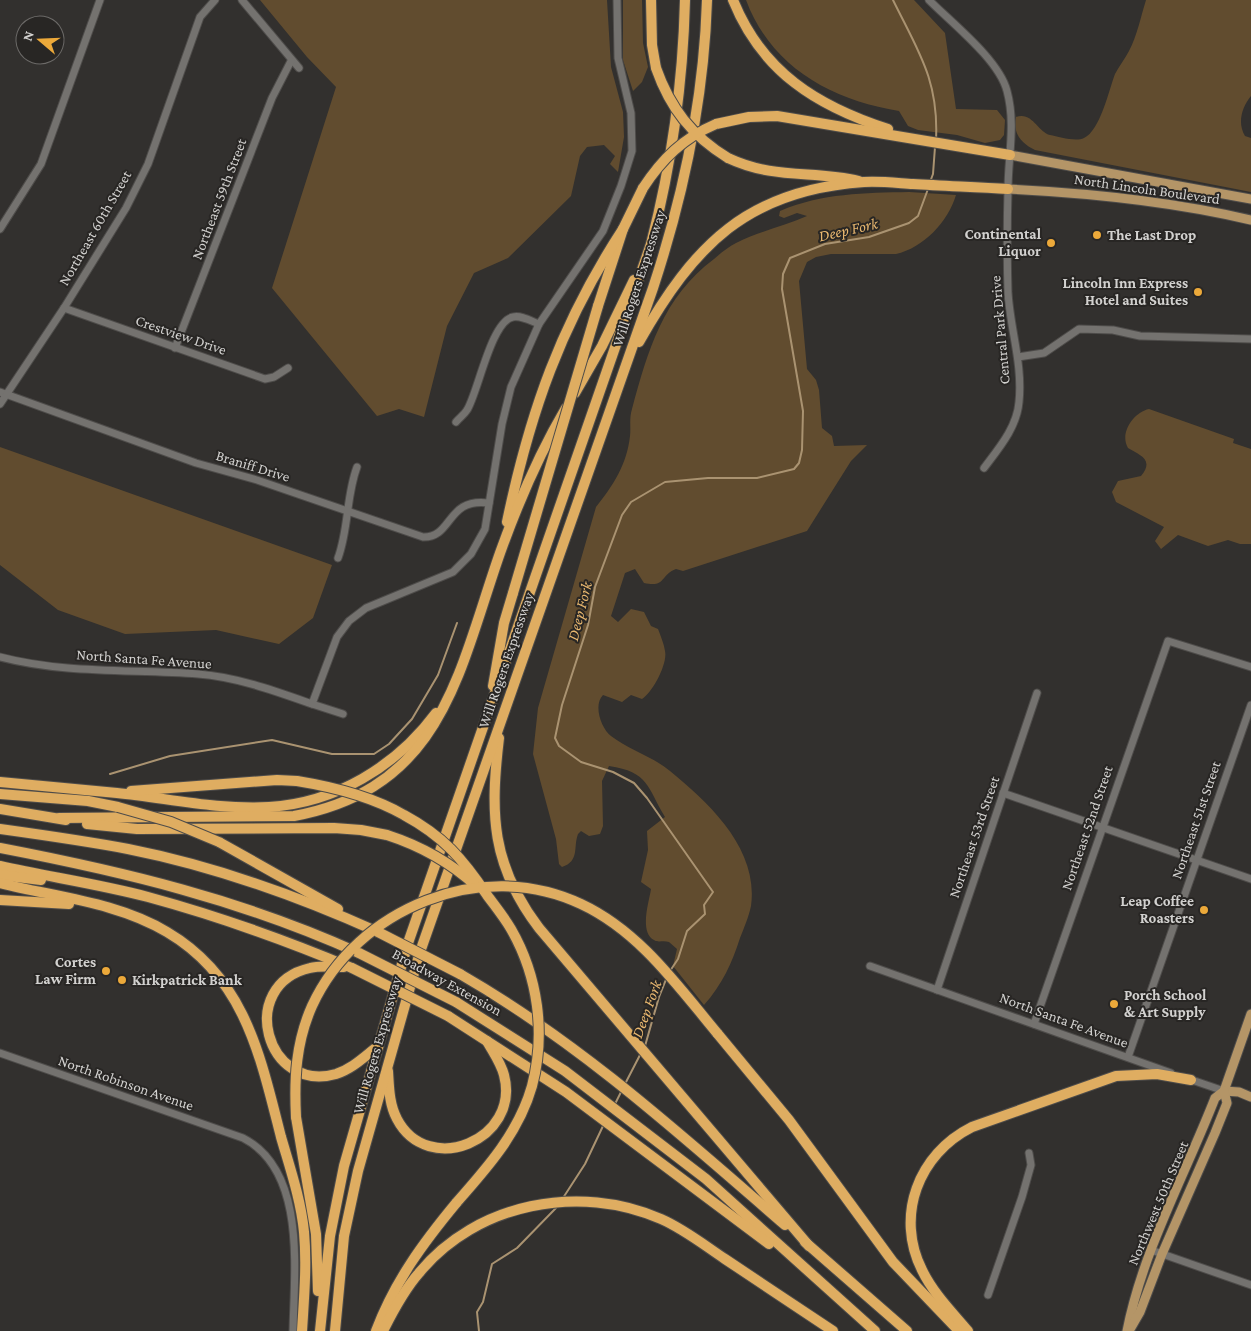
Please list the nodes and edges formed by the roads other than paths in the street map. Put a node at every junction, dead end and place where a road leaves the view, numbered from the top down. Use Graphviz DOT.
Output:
graph roads {
  1 [pos="100,0"];
  2 [pos="215,0"];
  3 [pos="242,0"];
  4 [pos="617,0"];
  5 [pos="651,0"];
  6 [pos="685,0"];
  7 [pos="707,0"];
  8 [pos="733,0"];
  9 [pos="929,0"];
  10 [pos="291,61"];
  11 [pos="299,68"];
  12 [pos="918,138"];
  13 [pos="1010,155"];
  14 [pos="865,182"];
  15 [pos="1008,189"];
  16 [pos="1251,200"];
  17 [pos="1251,220"];
  18 [pos="0,229"];
  19 [pos="624,229"];
  20 [pos="651,244"];
  21 [pos="64,308"];
  22 [pos="539,324"];
  23 [pos="1251,339"];
  24 [pos="175,348"];
  25 [pos="1018,357"];
  26 [pos="625,367"];
  27 [pos="288,368"];
  28 [pos="3,393"];
  29 [pos="0,404"];
  30 [pos="456,422"];
  31 [pos="358,467"];
  32 [pos="984,468"];
  33 [pos="489,503"];
  34 [pos="348,510"];
  35 [pos="500,553"];
  36 [pos="338,558"];
  37 [pos="0,657"];
  38 [pos="1251,667"];
  39 [pos="454,689"];
  40 [pos="1038,693"];
  41 [pos="312,704"];
  42 [pos="1251,705"];
  43 [pos="343,714"];
  44 [pos="486,718"];
  45 [pos="501,720"];
  46 [pos="0,782"];
  47 [pos="118,793"];
  48 [pos="1003,793"];
  49 [pos="0,794"];
  50 [pos="0,809"];
  51 [pos="59,818"];
  52 [pos="1101,828"];
  53 [pos="0,829"];
  54 [pos="0,848"];
  55 [pos="1197,860"];
  56 [pos="0,866"];
  57 [pos="0,874"];
  58 [pos="1251,879"];
  59 [pos="0,883"];
  60 [pos="99,886"];
  61 [pos="0,900"];
  62 [pos="89,904"];
  63 [pos="496,907"];
  64 [pos="378,932"];
  65 [pos="870,966"];
  66 [pos="352,968"];
  67 [pos="937,990"];
  68 [pos="1251,1014"];
  69 [pos="1034,1024"];
  70 [pos="484,1038"];
  71 [pos="377,1047"];
  72 [pos="0,1053"];
  73 [pos="1128,1057"];
  74 [pos="387,1065"];
  75 [pos="1191,1080"];
  76 [pos="1224,1091"];
  77 [pos="1251,1096"];
  78 [pos="1029,1153"];
  79 [pos="809,1246"];
  80 [pos="1151,1250"];
  81 [pos="1162,1254"];
  82 [pos="812,1276"];
  83 [pos="1251,1285"];
  84 [pos="988,1294"];
  85 [pos="320,1329"];
  86 [pos="293,1331"];
  87 [pos="302,1331"];
  88 [pos="335,1331"];
  89 [pos="376,1331"];
  90 [pos="383,1331"];
  91 [pos="833,1331"];
  92 [pos="875,1331"];
  93 [pos="907,1331"];
  94 [pos="959,1331"];
  95 [pos="968,1331"];
  96 [pos="1128,1331"];
  1 -- 18 [label="street"];
  2 -- 21 [label="street, Northeast 60th Street"];
  3 -- 10 [label="street"];
  4 -- 22 [label="street"];
  5 -- 14 [label="highway, bridge"];
  6 -- 20 [label="highway, Will Rogers Expressway"];
  7 -- 26 [label="highway, Will Rogers Expressway"];
  8 -- 12 [label="highway"];
  9 -- 13 [label="street, Central Park Drive"];
  10 -- 11 [label="street"];
  10 -- 24 [label="street, Northeast 59th Street"];
  12 -- 13 [label="highway"];
  12 -- 19 [label="highway, bridge"];
  13 -- 15 [label="street, Central Park Drive"];
  13 -- 16 [label="main road, North Lincoln Boulevard"];
  14 -- 15 [label="highway"];
  14 -- 26 [label="highway"];
  15 -- 17 [label="main road, North Lincoln Boulevard"];
  15 -- 25 [label="street, Central Park Drive"];
  19 -- 35 [label="highway"];
  19 -- 44 [label="highway, bridge"];
  20 -- 35 [label="highway"];
  20 -- 44 [label="highway, Will Rogers Expressway"];
  21 -- 24 [label="street, Crestview Drive"];
  21 -- 28 [label="street, Northeast 60th Street"];
  22 -- 30 [label="street"];
  22 -- 33 [label="street"];
  23 -- 25 [label="street"];
  24 -- 27 [label="street, Crestview Drive"];
  25 -- 32 [label="street, Central Park Drive"];
  26 -- 45 [label="highway, Will Rogers Expressway"];
  28 -- 29 [label="street, Northeast 60th Street"];
  28 -- 34 [label="street, Braniff Drive"];
  31 -- 34 [label="street"];
  33 -- 34 [label="street, Braniff Drive"];
  33 -- 41 [label="street"];
  34 -- 36 [label="street"];
  35 -- 39 [label="highway"];
  37 -- 41 [label="street, North Santa Fe Avenue"];
  38 -- 52 [label="street, Northeast 52nd Street"];
  39 -- 47 [label="highway"];
  39 -- 51 [label="highway"];
  40 -- 48 [label="street, Northeast 53rd Street"];
  41 -- 43 [label="street, North Santa Fe Avenue"];
  42 -- 55 [label="street, Northeast 51st Street"];
  44 -- 71 [label="highway, Will Rogers Expressway"];
  45 -- 74 [label="highway, Will Rogers Expressway"];
  45 -- 79 [label="highway"];
  46 -- 47 [label="highway"];
  47 -- 63 [label="highway, bridge"];
  48 -- 52 [label="street"];
  48 -- 67 [label="street, Northeast 53rd Street"];
  49 -- 64 [label="highway, bridge"];
  50 -- 51 [label="highway"];
  51 -- 63 [label="highway, bridge"];
  52 -- 55 [label="street"];
  52 -- 69 [label="street, Northeast 52nd Street"];
  53 -- 64 [label="highway, Broadway Extension"];
  54 -- 82 [label="highway, Broadway Extension, bridge"];
  55 -- 58 [label="street"];
  55 -- 73 [label="street, Northeast 51st Street"];
  56 -- 60 [label="highway"];
  57 -- 60 [label="highway"];
  59 -- 62 [label="highway"];
  60 -- 66 [label="highway"];
  61 -- 62 [label="highway"];
  62 -- 87 [label="highway"];
  63 -- 89 [label="highway, bridge"];
  64 -- 79 [label="highway, Broadway Extension, bridge"];
  65 -- 67 [label="street, North Santa Fe Avenue"];
  66 -- 70 [label="highway, bridge"];
  66 -- 71 [label="highway"];
  67 -- 69 [label="street, North Santa Fe Avenue"];
  68 -- 76 [label="main road, Northwest 50th Street"];
  69 -- 73 [label="street, North Santa Fe Avenue"];
  70 -- 74 [label="highway"];
  70 -- 82 [label="highway"];
  71 -- 85 [label="highway, Will Rogers Expressway"];
  72 -- 86 [label="street, North Robinson Avenue"];
  73 -- 75 [label="street, North Santa Fe Avenue"];
  74 -- 88 [label="highway, Will Rogers Expressway"];
  75 -- 76 [label="street, North Santa Fe Avenue"];
  75 -- 95 [label="highway"];
  76 -- 77 [label="main road, North Santa Fe Avenue"];
  76 -- 80 [label="main road, Northwest 50th Street"];
  76 -- 81 [label="main road, Northwest 50th Street"];
  78 -- 84 [label="street"];
  79 -- 93 [label="highway"];
  80 -- 81 [label="street"];
  80 -- 96 [label="main road, Northwest 50th Street"];
  81 -- 83 [label="street"];
  81 -- 96 [label="main road, Northwest 50th Street"];
  82 -- 92 [label="highway"];
  85 -- 94 [label="highway, bridge"];
  90 -- 91 [label="highway"];
}
